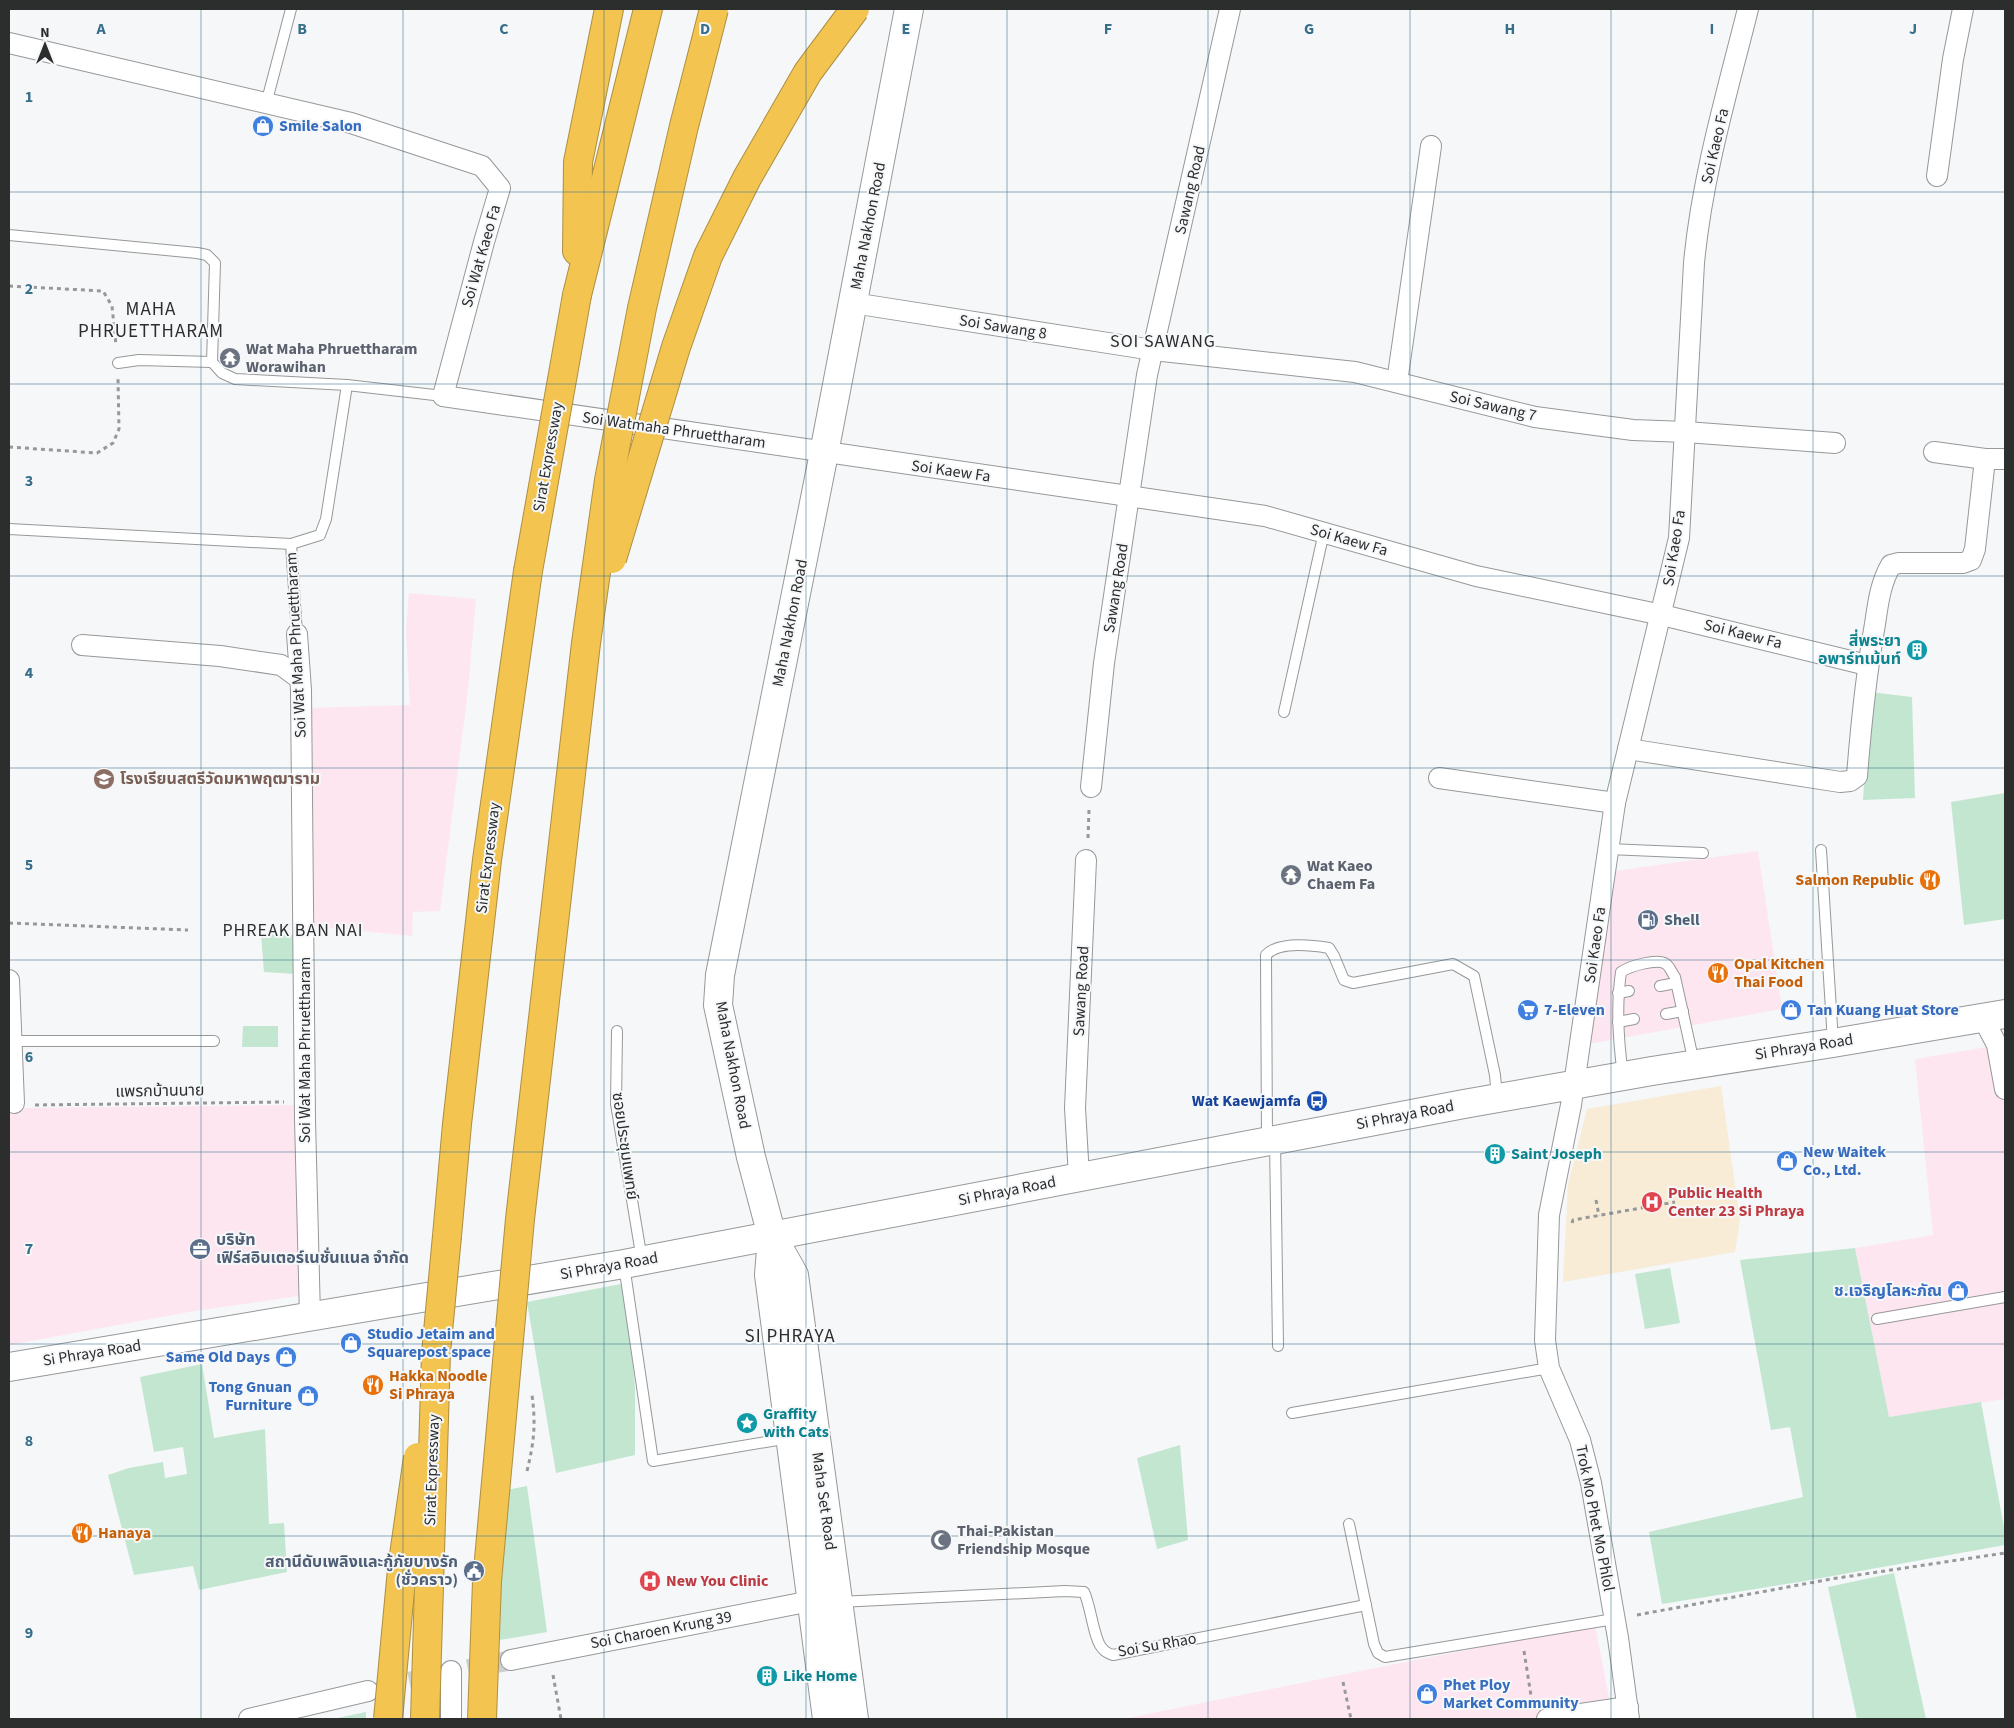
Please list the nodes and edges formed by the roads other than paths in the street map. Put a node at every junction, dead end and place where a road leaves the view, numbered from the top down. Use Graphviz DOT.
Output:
graph roads {
  1 [pos="291,9"];
  2 [pos="610,9"];
  3 [pos="648,9"];
  4 [pos="714,9"];
  5 [pos="855,9"];
  6 [pos="909,9"];
  7 [pos="1230,9"];
  8 [pos="1748,9"];
  9 [pos="1963,9"];
  10 [pos="9,43"];
  11 [pos="266,104"];
  12 [pos="1431,146"];
  13 [pos="1936,176"];
  14 [pos="9,235"];
  15 [pos="577,295"];
  16 [pos="853,303"];
  17 [pos="1154,350"];
  18 [pos="212,362"];
  19 [pos="118,363"];
  20 [pos="1397,382"];
  21 [pos="347,385"];
  22 [pos="443,396"];
  23 [pos="1686,432"];
  24 [pos="1835,443"];
  25 [pos="1934,452"];
  26 [pos="824,453"];
  27 [pos="1985,459"];
  28 [pos="2005,460"];
  29 [pos="1130,496"];
  30 [pos="9,529"];
  31 [pos="1324,532"];
  32 [pos="290,544"];
  33 [pos="1662,614"];
  34 [pos="297,634"];
  35 [pos="586,643"];
  36 [pos="82,645"];
  37 [pos="1867,664"];
  38 [pos="300,678"];
  39 [pos="1284,712"];
  40 [pos="1628,749"];
  41 [pos="1439,778"];
  42 [pos="1090,786"];
  43 [pos="1615,803"];
  44 [pos="1608,849"];
  45 [pos="1821,850"];
  46 [pos="1703,853"];
  47 [pos="1086,860"];
  48 [pos="9,980"];
  49 [pos="1676,983"];
  50 [pos="1660,986"];
  51 [pos="9,1005"];
  52 [pos="1683,1011"];
  53 [pos="1666,1014"];
  54 [pos="1994,1016"];
  55 [pos="1634,1019"];
  56 [pos="1618,1022"];
  57 [pos="617,1030"];
  58 [pos="12,1041"];
  59 [pos="214,1041"];
  60 [pos="1833,1043"];
  61 [pos="1694,1065"];
  62 [pos="1623,1076"];
  63 [pos="1573,1085"];
  64 [pos="2005,1089"];
  65 [pos="1498,1098"];
  66 [pos="14,1103"];
  67 [pos="1271,1140"];
  68 [pos="1079,1177"];
  69 [pos="772,1236"];
  70 [pos="633,1263"];
  71 [pos="2005,1296"];
  72 [pos="310,1317"];
  73 [pos="1876,1318"];
  74 [pos="1278,1346"];
  75 [pos="436,1353"];
  76 [pos="9,1367"];
  77 [pos="1549,1368"];
  78 [pos="1292,1413"];
  79 [pos="790,1438"];
  80 [pos="1349,1524"];
  81 [pos="825,1602"];
  82 [pos="1366,1605"];
  83 [pos="1614,1619"];
  84 [pos="511,1660"];
  85 [pos="451,1671"];
  86 [pos="368,1691"];
  87 [pos="1629,1713"];
  88 [pos="1540,1715"];
  89 [pos="249,1719"];
  90 [pos="388,1719"];
  91 [pos="425,1719"];
  92 [pos="451,1719"];
  93 [pos="482,1719"];
  94 [pos="827,1719"];
  95 [pos="854,1719"];
  1 -- 11 [label="lane"];
  2 -- 15 [label="highway"];
  3 -- 15 [label="highway, Sirat Expressway"];
  4 -- 35 [label="highway, bridge"];
  5 -- 35 [label="highway, bridge"];
  6 -- 16 [label="main road, Maha Nakhon Road"];
  7 -- 17 [label="street, Sawang Road"];
  8 -- 23 [label="street, Soi Kaeo Fa"];
  9 -- 13 [label="street"];
  10 -- 11 [label="street, Soi Wat Kaeo Fa"];
  11 -- 22 [label="street, Soi Wat Kaeo Fa"];
  12 -- 20 [label="street"];
  14 -- 18 [label="lane"];
  15 -- 75 [label="highway, Sirat Expressway, bridge"];
  16 -- 17 [label="street, Soi Sawang 8"];
  16 -- 26 [label="main road, Maha Nakhon Road"];
  17 -- 20 [label="street, Soi Sawang 7"];
  17 -- 29 [label="street, Sawang Road"];
  18 -- 19 [label="lane"];
  18 -- 21 [label="lane, Soi Watmaha Phruettharam"];
  20 -- 23 [label="street, Soi Sawang 7"];
  21 -- 22 [label="lane, Soi Watmaha Phruettharam"];
  21 -- 32 [label="lane"];
  22 -- 26 [label="street, Soi Watmaha Phruettharam"];
  23 -- 24 [label="street, Soi Sawang 7"];
  23 -- 33 [label="street, Soi Kaeo Fa"];
  25 -- 27 [label="street"];
  26 -- 29 [label="street, Soi Kaew Fa"];
  26 -- 69 [label="main road, Maha Nakhon Road"];
  27 -- 28 [label="street"];
  27 -- 37 [label="street"];
  29 -- 31 [label="street, Soi Kaew Fa"];
  29 -- 42 [label="street, Sawang Road"];
  30 -- 32 [label="lane"];
  31 -- 33 [label="street, Soi Kaew Fa"];
  31 -- 39 [label="lane"];
  32 -- 34 [label="lane, Soi Wat Maha Phruettharam"];
  33 -- 37 [label="street, Soi Kaew Fa"];
  33 -- 40 [label="street, Soi Kaeo Fa"];
  34 -- 38 [label="street, Soi Wat Maha Phruettharam"];
  35 -- 93 [label="highway, bridge"];
  36 -- 38 [label="street"];
  37 -- 40 [label="street"];
  38 -- 72 [label="street, Soi Wat Maha Phruettharam"];
  40 -- 43 [label="street, Soi Kaeo Fa"];
  41 -- 43 [label="street"];
  43 -- 44 [label="street, Soi Kaeo Fa"];
  44 -- 46 [label="lane"];
  44 -- 63 [label="street, Soi Kaeo Fa"];
  45 -- 60 [label="lane"];
  47 -- 68 [label="street, Sawang Road"];
  48 -- 51 [label="street"];
  49 -- 50 [label="lane"];
  49 -- 52 [label="lane"];
  49 -- 56 [label="lane"];
  51 -- 58 [label="street"];
  52 -- 53 [label="lane"];
  52 -- 61 [label="lane"];
  54 -- 60 [label="main road, Si Phraya Road"];
  54 -- 64 [label="street"];
  55 -- 56 [label="lane"];
  56 -- 62 [label="lane"];
  57 -- 70 [label="lane, ซอยประชุมแพทย์"];
  58 -- 59 [label="lane"];
  58 -- 66 [label="street"];
  60 -- 61 [label="main road, Si Phraya Road"];
  61 -- 62 [label="main road, Si Phraya Road"];
  62 -- 63 [label="main road, Si Phraya Road"];
  63 -- 65 [label="main road, Si Phraya Road"];
  63 -- 77 [label="street, Trok Mo Phet Mo Phlol"];
  65 -- 67 [label="main road, Si Phraya Road"];
  65 -- 67 [label="lane"];
  67 -- 68 [label="main road, Si Phraya Road"];
  67 -- 74 [label="lane"];
  68 -- 69 [label="main road, Si Phraya Road"];
  69 -- 70 [label="main road, Si Phraya Road"];
  69 -- 79 [label="main road, Maha Set Road"];
  69 -- 81 [label="main road, Maha Set Road"];
  70 -- 72 [label="main road, Si Phraya Road"];
  70 -- 79 [label="lane, ซอยประชุมแพทย์"];
  71 -- 73 [label="lane"];
  72 -- 76 [label="main road, Si Phraya Road"];
  75 -- 90 [label="highway, bridge"];
  75 -- 91 [label="highway, Sirat Expressway, bridge"];
  77 -- 78 [label="lane"];
  77 -- 83 [label="street, Trok Mo Phet Mo Phlol"];
  79 -- 81 [label="main road, Maha Set Road"];
  80 -- 82 [label="lane"];
  81 -- 82 [label="lane, Soi Su Rhao"];
  81 -- 84 [label="street, Soi Charoen Krung 39"];
  81 -- 94 [label="main road, Maha Set Road"];
  81 -- 95 [label="main road, Maha Set Road"];
  82 -- 83 [label="lane"];
  83 -- 87 [label="street, Trok Mo Phet Mo Phlol"];
  85 -- 92 [label="street"];
  86 -- 89 [label="street"];
  87 -- 88 [label="street"];
}
